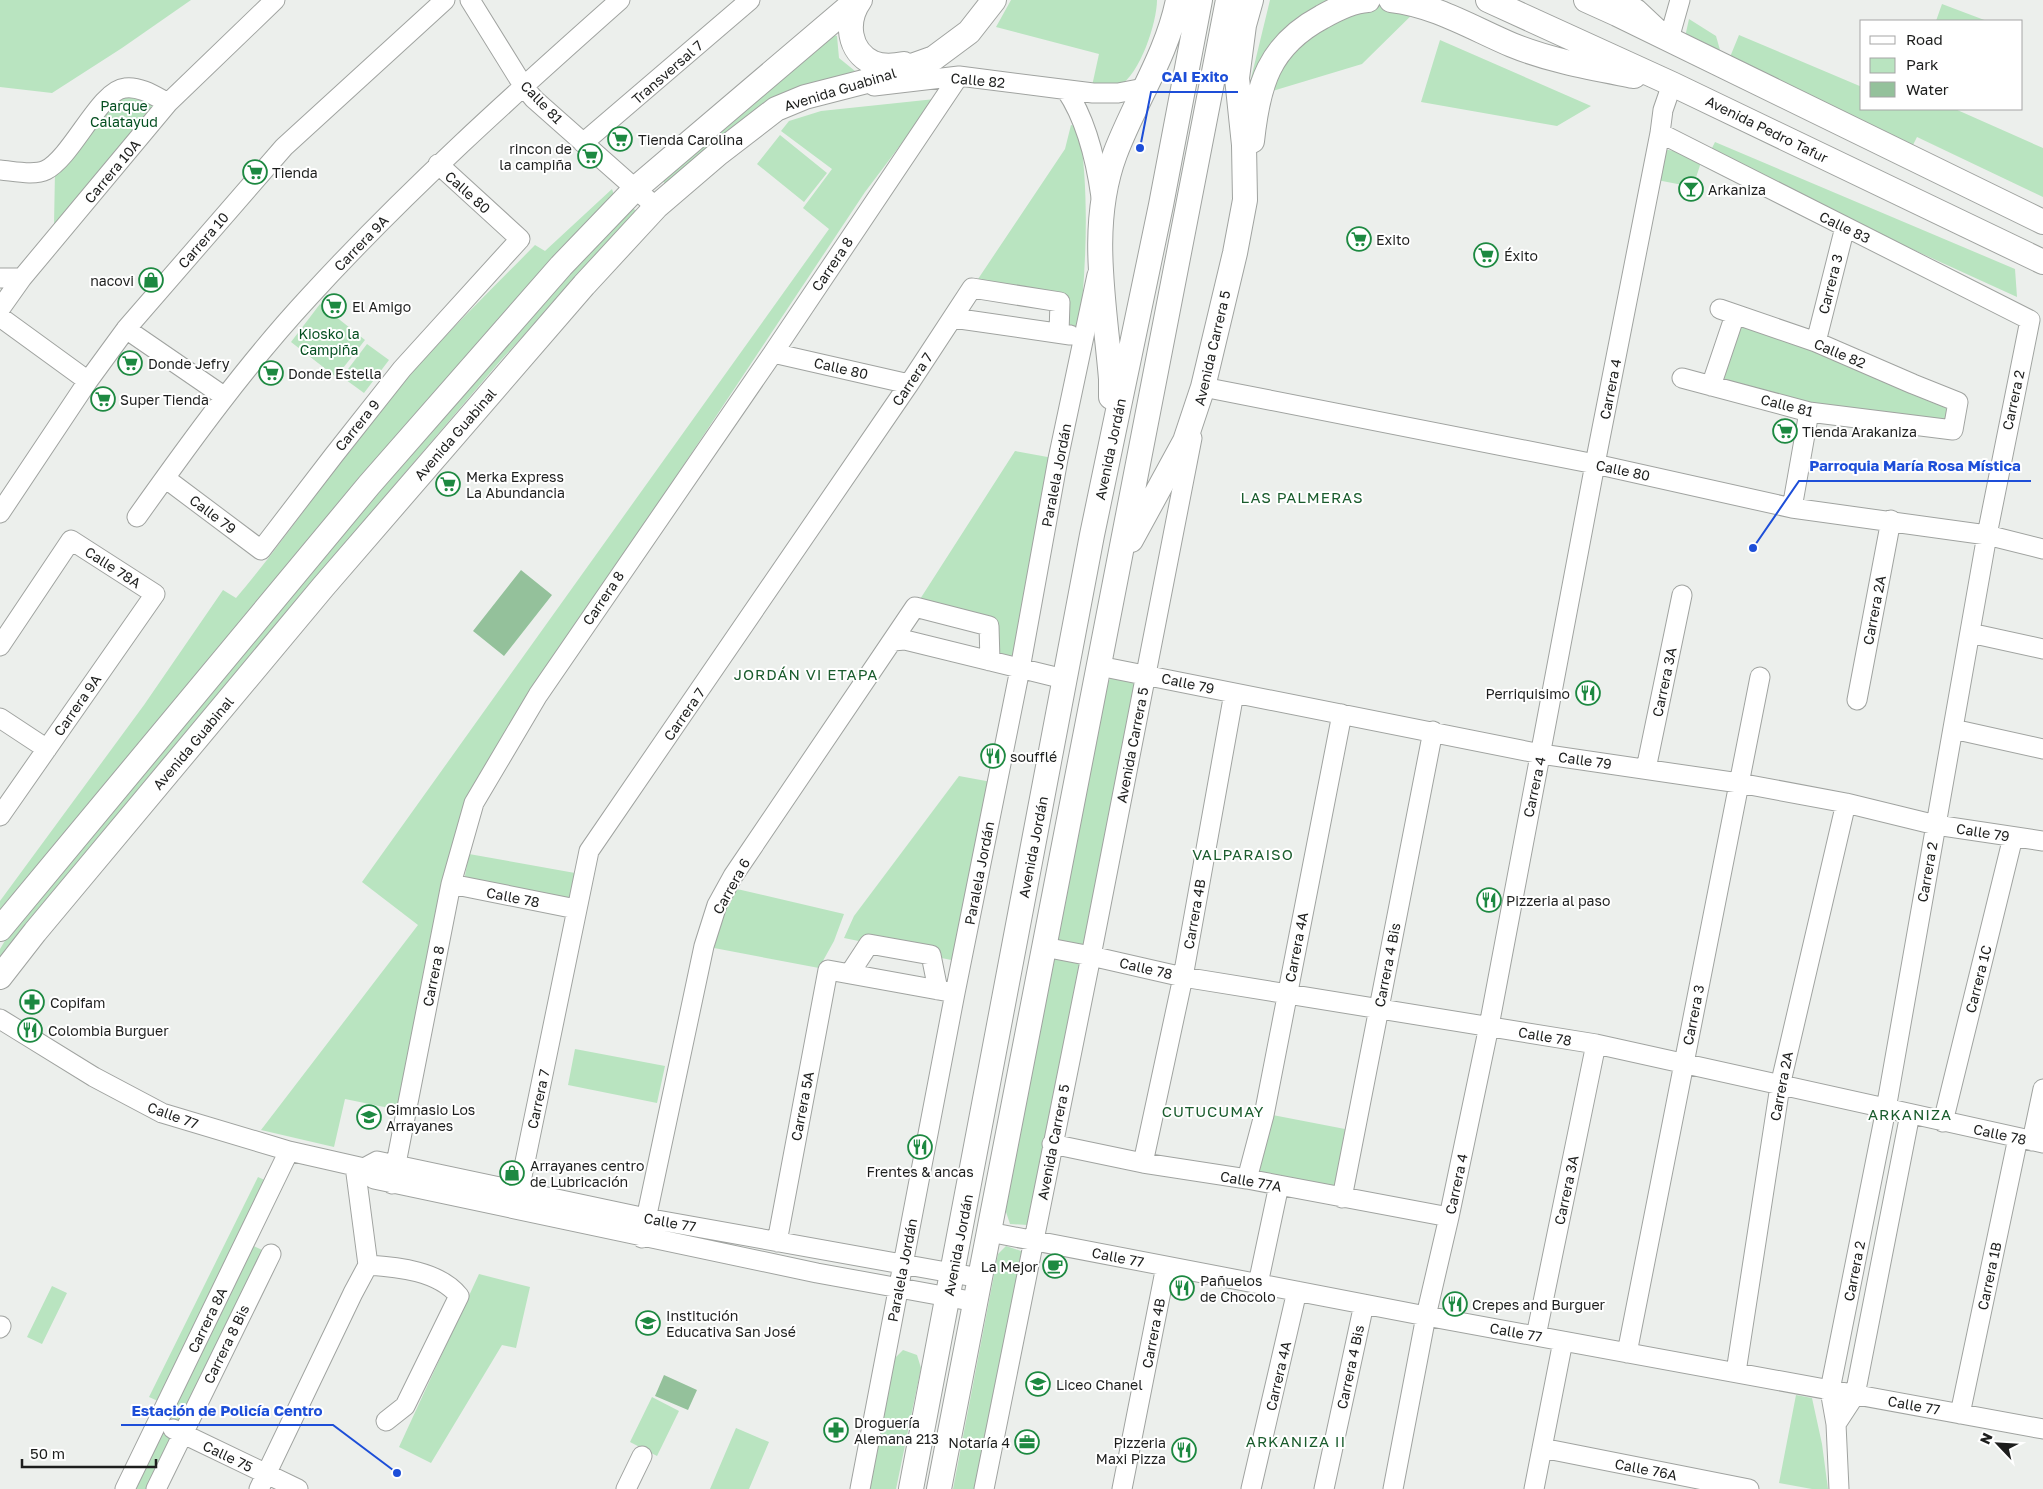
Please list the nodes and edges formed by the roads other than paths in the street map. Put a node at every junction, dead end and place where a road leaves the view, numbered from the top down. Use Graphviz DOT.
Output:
graph roads {
  1 [pos="275,0"];
  2 [pos="445,0"];
  3 [pos="470,0"];
  4 [pos="620,0"];
  5 [pos="750,0"];
  6 [pos="858,0"];
  7 [pos="994,0"];
  8 [pos="1172,0"];
  9 [pos="1178,0"];
  10 [pos="1200,0"];
  11 [pos="1228,0"];
  12 [pos="1251,0"];
  13 [pos="1368,0"];
  14 [pos="1391,0"];
  15 [pos="1488,0"];
  16 [pos="1586,0"];
  17 [pos="1618,0"];
  18 [pos="1679,0"];
  19 [pos="1637,9"];
  20 [pos="1669,39"];
  21 [pos="1167,40"];
  22 [pos="922,62"];
  23 [pos="959,76"];
  24 [pos="1672,84"];
  25 [pos="524,87"];
  26 [pos="1144,88"];
  27 [pos="1066,90"];
  28 [pos="830,91"];
  29 [pos="168,103"];
  30 [pos="1660,133"];
  31 [pos="583,143"];
  32 [pos="438,164"];
  33 [pos="0,170"];
  34 [pos="636,189"];
  35 [pos="1245,200"];
  36 [pos="656,207"];
  37 [pos="1103,210"];
  38 [pos="2043,222"];
  39 [pos="1845,227"];
  40 [pos="520,239"];
  41 [pos="1100,257"];
  42 [pos="2042,263"];
  43 [pos="0,278"];
  44 [pos="22,278"];
  45 [pos="0,308"];
  46 [pos="953,318"];
  47 [pos="2030,320"];
  48 [pos="126,329"];
  49 [pos="1059,333"];
  50 [pos="1084,337"];
  51 [pos="1816,342"];
  52 [pos="773,352"];
  53 [pos="1682,378"];
  54 [pos="88,381"];
  55 [pos="909,384"];
  56 [pos="1711,386"];
  57 [pos="1201,392"];
  58 [pos="225,397"];
  59 [pos="1809,412"];
  60 [pos="1953,430"];
  61 [pos="1595,464"];
  62 [pos="164,478"];
  63 [pos="2,506"];
  64 [pos="1792,508"];
  65 [pos="137,517"];
  66 [pos="1891,520"];
  67 [pos="1092,535"];
  68 [pos="1987,535"];
  69 [pos="2043,549"];
  70 [pos="261,550"];
  71 [pos="155,594"];
  72 [pos="1113,594"];
  73 [pos="1682,595"];
  74 [pos="1970,633"];
  75 [pos="893,641"];
  76 [pos="0,646"];
  77 [pos="2043,650"];
  78 [pos="990,661"];
  79 [pos="1099,666"];
  80 [pos="1020,669"];
  81 [pos="1145,674"];
  82 [pos="1760,677"];
  83 [pos="1064,679"];
  84 [pos="1234,693"];
  85 [pos="1857,700"];
  86 [pos="1342,714"];
  87 [pos="0,718"];
  88 [pos="1953,729"];
  89 [pos="1433,731"];
  90 [pos="47,749"];
  91 [pos="2043,749"];
  92 [pos="1541,754"];
  93 [pos="1646,769"];
  94 [pos="1740,783"];
  95 [pos="1846,803"];
  96 [pos="0,816"];
  97 [pos="1936,825"];
  98 [pos="2013,837"];
  99 [pos="2043,841"];
  100 [pos="451,884"];
  101 [pos="576,909"];
  102 [pos="0,929"];
  103 [pos="1044,947"];
  104 [pos="1091,956"];
  105 [pos="850,974"];
  106 [pos="1183,976"];
  107 [pos="0,977"];
  108 [pos="946,991"];
  109 [pos="1287,994"];
  110 [pos="1378,1008"];
  111 [pos="0,1019"];
  112 [pos="1489,1026"];
  113 [pos="1596,1044"];
  114 [pos="1683,1064"];
  115 [pos="1780,1086"];
  116 [pos="2043,1089"];
  117 [pos="1886,1109"];
  118 [pos="1910,1114"];
  119 [pos="1943,1122"];
  120 [pos="2031,1141"];
  121 [pos="1052,1144"];
  122 [pos="289,1151"];
  123 [pos="1143,1163"];
  124 [pos="396,1165"];
  125 [pos="359,1167"];
  126 [pos="1247,1179"];
  127 [pos="392,1184"];
  128 [pos="1279,1185"];
  129 [pos="519,1191"];
  130 [pos="1342,1198"];
  131 [pos="1449,1217"];
  132 [pos="646,1218"];
  133 [pos="989,1232"];
  134 [pos="642,1238"];
  135 [pos="1034,1241"];
  136 [pos="777,1242"];
  137 [pos="271,1254"];
  138 [pos="368,1265"];
  139 [pos="903,1265"];
  140 [pos="1166,1266"];
  141 [pos="953,1273"];
  142 [pos="980,1278"];
  143 [pos="1258,1284"];
  144 [pos="899,1289"];
  145 [pos="1297,1291"];
  146 [pos="948,1297"];
  147 [pos="976,1302"];
  148 [pos="1364,1304"];
  149 [pos="1426,1316"];
  150 [pos="1536,1336"];
  151 [pos="1563,1341"];
  152 [pos="1627,1353"];
  153 [pos="1736,1372"];
  154 [pos="1830,1390"];
  155 [pos="1855,1395"];
  156 [pos="1960,1414"];
  157 [pos="386,1421"];
  158 [pos="158,1422"];
  159 [pos="1836,1424"];
  160 [pos="2043,1429"];
  161 [pos="183,1434"];
  162 [pos="1542,1448"];
  163 [pos="642,1456"];
  164 [pos="1658,1480"];
  165 [pos="263,1482"];
  166 [pos="125,1489"];
  167 [pos="156,1489"];
  168 [pos="298,1489"];
  169 [pos="626,1489"];
  170 [pos="860,1489"];
  171 [pos="911,1489"];
  172 [pos="939,1489"];
  173 [pos="984,1489"];
  174 [pos="1122,1489"];
  175 [pos="1251,1489"];
  176 [pos="1324,1489"];
  177 [pos="1392,1489"];
  178 [pos="1534,1489"];
  179 [pos="1749,1489"];
  180 [pos="1839,1489"];
  1 -- 29 [label="street, Carrera 10A"];
  2 -- 48 [label="street, Carrera 10"];
  3 -- 25 [label="street, Calle 81"];
  4 -- 25 [label="street, Carrera 9A"];
  5 -- 31 [label="street, Transversal 7"];
  6 -- 22 [label="main road"];
  6 -- 34 [label="main road"];
  7 -- 22 [label="main road, Avenida Guabinal"];
  8 -- 21 [label="main road"];
  9 -- 21 [label="main road"];
  10 -- 67 [label="main road, Avenida Jordán"];
  11 -- 72 [label="main road, Avenida Jordán"];
  12 -- 35 [label="main road, Avenida Carrera 5"];
  13 -- 35 [label="main road"];
  14 -- 24 [label="main road"];
  15 -- 24 [label="main road, Avenida Pedro Tafur"];
  16 -- 20 [label="main road"];
  17 -- 19 [label="street"];
  18 -- 19 [label="street"];
  18 -- 20 [label="street"];
  19 -- 20 [label="street"];
  20 -- 38 [label="main road"];
  21 -- 26 [label="main road"];
  22 -- 28 [label="main road, Avenida Guabinal"];
  23 -- 27 [label="street, Calle 82"];
  23 -- 28 [label="street, Calle 82"];
  23 -- 52 [label="street, Carrera 8"];
  24 -- 30 [label="street, Carrera 4"];
  24 -- 42 [label="main road, Avenida Pedro Tafur"];
  25 -- 31 [label="street, Calle 81"];
  25 -- 32 [label="street, Carrera 9A"];
  26 -- 27 [label="street, Calle 82"];
  26 -- 37 [label="main road"];
  27 -- 37 [label="street"];
  28 -- 36 [label="main road, Avenida Guabinal"];
  29 -- 33 [label="street"];
  29 -- 44 [label="street, Carrera 10A"];
  30 -- 39 [label="street, Calle 83"];
  30 -- 61 [label="street, Carrera 4"];
  31 -- 34 [label="street, Calle 81"];
  32 -- 40 [label="street, Calle 80"];
  32 -- 58 [label="street, Carrera 9A"];
  34 -- 36 [label="street, Calle 81"];
  34 -- 102 [label="main road"];
  35 -- 57 [label="main road, Avenida Carrera 5"];
  36 -- 107 [label="main road, Avenida Guabinal"];
  37 -- 41 [label="main road"];
  39 -- 47 [label="street, Calle 83"];
  39 -- 51 [label="street, Carrera 3"];
  40 -- 70 [label="street, Carrera 9"];
  41 -- 50 [label="street, Paralela Jordán"];
  41 -- 67 [label="main road"];
  43 -- 44 [label="street"];
  44 -- 45 [label="street, Carrera 10A"];
  45 -- 54 [label="street"];
  46 -- 49 [label="street"];
  46 -- 49 [label="street, Carrera 7"];
  46 -- 55 [label="street, Carrera 7"];
  47 -- 68 [label="street, Carrera 2"];
  48 -- 54 [label="street, Carrera 10"];
  48 -- 58 [label="street"];
  49 -- 50 [label="street"];
  50 -- 80 [label="street, Paralela Jordán"];
  51 -- 56 [label="street, Calle 82"];
  51 -- 60 [label="street, Calle 82"];
  52 -- 55 [label="street, Calle 80"];
  52 -- 100 [label="street, Carrera 8"];
  53 -- 56 [label="street, Calle 81"];
  54 -- 63 [label="street, Carrera 10"];
  55 -- 101 [label="street, Carrera 7"];
  56 -- 59 [label="street, Calle 81"];
  57 -- 61 [label="street, Calle 80"];
  57 -- 72 [label="main road"];
  57 -- 81 [label="street, Avenida Carrera 5"];
  58 -- 62 [label="street, Carrera 9A"];
  59 -- 60 [label="street, Calle 81"];
  59 -- 64 [label="street"];
  61 -- 64 [label="street, Calle 80"];
  61 -- 92 [label="street, Carrera 4"];
  62 -- 65 [label="street, Carrera 9A"];
  62 -- 70 [label="street, Calle 79"];
  64 -- 66 [label="street, Calle 80"];
  66 -- 68 [label="street, Calle 80"];
  66 -- 85 [label="street, Carrera 2A"];
  67 -- 83 [label="main road, Avenida Jordán"];
  68 -- 69 [label="street, Calle 80"];
  68 -- 74 [label="street, Carrera 2"];
  71 -- 76 [label="street, Calle 78A"];
  71 -- 90 [label="street, Carrera 9A"];
  72 -- 79 [label="main road, Avenida Jordán"];
  73 -- 93 [label="street, Carrera 3A"];
  74 -- 77 [label="street"];
  74 -- 88 [label="street, Carrera 2"];
  75 -- 78 [label="street"];
  75 -- 78 [label="street, Carrera 6"];
  75 -- 132 [label="street, Carrera 6"];
  78 -- 80 [label="street"];
  79 -- 81 [label="street, Calle 79"];
  79 -- 103 [label="main road, Avenida Jordán"];
  80 -- 83 [label="street"];
  80 -- 108 [label="street, Paralela Jordán"];
  81 -- 84 [label="street, Calle 79"];
  81 -- 104 [label="street, Avenida Carrera 5"];
  82 -- 94 [label="street, Carrera 3"];
  83 -- 141 [label="main road, Avenida Jordán"];
  84 -- 86 [label="street, Calle 79"];
  84 -- 106 [label="street, Carrera 4B"];
  86 -- 89 [label="street, Calle 79"];
  86 -- 109 [label="street, Carrera 4A"];
  87 -- 90 [label="street"];
  88 -- 91 [label="street"];
  88 -- 97 [label="street, Carrera 2"];
  89 -- 92 [label="street, Calle 79"];
  89 -- 110 [label="street, Carrera 4 Bis"];
  90 -- 96 [label="street, Carrera 9A"];
  92 -- 93 [label="street, Calle 79"];
  92 -- 112 [label="street, Carrera 4"];
  93 -- 94 [label="street, Calle 79"];
  94 -- 95 [label="street, Calle 79"];
  94 -- 114 [label="street, Carrera 3"];
  95 -- 97 [label="street, Calle 79"];
  95 -- 115 [label="street, Carrera 2A"];
  97 -- 98 [label="street, Calle 79"];
  97 -- 117 [label="street, Carrera 2"];
  98 -- 99 [label="street, Calle 79"];
  98 -- 119 [label="street, Carrera 1C"];
  100 -- 101 [label="street, Calle 78"];
  100 -- 124 [label="street, Carrera 8"];
  101 -- 129 [label="street, Carrera 7"];
  103 -- 104 [label="street, Calle 78"];
  103 -- 133 [label="main road, Avenida Jordán"];
  104 -- 106 [label="street, Calle 78"];
  104 -- 121 [label="street, Avenida Carrera 5"];
  105 -- 108 [label="street"];
  105 -- 108 [label="street"];
  105 -- 136 [label="street, Carrera 5A"];
  106 -- 109 [label="street, Calle 78"];
  106 -- 123 [label="street, Carrera 4B"];
  108 -- 139 [label="street, Paralela Jordán"];
  109 -- 110 [label="street, Calle 78"];
  109 -- 126 [label="street, Carrera 4A"];
  110 -- 112 [label="street, Calle 78"];
  110 -- 130 [label="street, Carrera 4 Bis"];
  111 -- 122 [label="street, Calle 77"];
  112 -- 113 [label="street, Calle 78"];
  112 -- 131 [label="street, Carrera 4"];
  113 -- 114 [label="street, Calle 78"];
  113 -- 150 [label="street, Carrera 3A"];
  114 -- 115 [label="street, Calle 78"];
  114 -- 152 [label="street, Carrera 3"];
  115 -- 117 [label="street, Calle 78"];
  115 -- 153 [label="street, Carrera 2A"];
  116 -- 120 [label="street, Carrera 1B"];
  117 -- 118 [label="street, Calle 78"];
  117 -- 154 [label="street, Carrera 2"];
  118 -- 119 [label="street, Calle 78"];
  118 -- 155 [label="street, Carrera 2"];
  119 -- 120 [label="street, Calle 78"];
  120 -- 156 [label="street, Carrera 1B"];
  121 -- 123 [label="street, Calle 77A"];
  121 -- 135 [label="street, Avenida Carrera 5"];
  122 -- 125 [label="street, Calle 77"];
  122 -- 158 [label="street, Carrera 8A"];
  123 -- 126 [label="street, Calle 77A"];
  124 -- 125 [label="street, Calle 77"];
  124 -- 127 [label="street, Carrera 8"];
  124 -- 129 [label="street, Calle 77"];
  125 -- 127 [label="street, Calle 77"];
  125 -- 138 [label="street"];
  126 -- 128 [label="street, Calle 77A"];
  127 -- 134 [label="street, Calle 77"];
  128 -- 130 [label="street, Calle 77A"];
  128 -- 143 [label="street"];
  129 -- 132 [label="street, Calle 77"];
  130 -- 131 [label="street, Calle 77A"];
  131 -- 149 [label="street, Carrera 4"];
  132 -- 134 [label="street, Carrera 6"];
  132 -- 136 [label="street, Calle 77"];
  133 -- 135 [label="street, Calle 77"];
  133 -- 142 [label="main road, Avenida Jordán"];
  134 -- 144 [label="street, Calle 77"];
  135 -- 140 [label="street, Calle 77"];
  135 -- 173 [label="street, Avenida Carrera 5"];
  136 -- 139 [label="street, Calle 77"];
  137 -- 161 [label="street, Carrera 8 Bis"];
  138 -- 157 [label="street"];
  138 -- 165 [label="street"];
  139 -- 141 [label="street, Calle 77"];
  139 -- 144 [label="street, Paralela Jordán"];
  140 -- 143 [label="street, Calle 77"];
  140 -- 174 [label="street, Carrera 4B"];
  141 -- 142 [label="street, Calle 77"];
  141 -- 146 [label="main road, Avenida Jordán"];
  142 -- 147 [label="main road, Avenida Jordán"];
  143 -- 145 [label="street, Calle 77"];
  144 -- 146 [label="street, Calle 77"];
  144 -- 170 [label="street, Paralela Jordán"];
  145 -- 148 [label="street, Calle 77"];
  145 -- 175 [label="street, Carrera 4A"];
  146 -- 147 [label="street, Calle 77"];
  146 -- 171 [label="main road, Avenida Jordán"];
  147 -- 172 [label="main road, Avenida Jordán"];
  148 -- 149 [label="street, Calle 77"];
  148 -- 176 [label="street, Carrera 4 Bis"];
  149 -- 150 [label="street, Calle 77"];
  149 -- 177 [label="street, Carrera 4"];
  150 -- 151 [label="street, Calle 77"];
  151 -- 152 [label="street, Calle 77"];
  151 -- 162 [label="street"];
  152 -- 153 [label="street, Calle 77"];
  153 -- 154 [label="street, Calle 77"];
  154 -- 155 [label="street, Calle 77"];
  154 -- 159 [label="street, Carrera 2"];
  155 -- 156 [label="street, Calle 77"];
  155 -- 159 [label="street, Carrera 2"];
  156 -- 160 [label="street, Calle 77"];
  158 -- 161 [label="street, Calle 75"];
  158 -- 166 [label="street, Carrera 8A"];
  159 -- 180 [label="street, Carrera 2"];
  161 -- 165 [label="street, Calle 75"];
  161 -- 167 [label="street, Carrera 8 Bis"];
  162 -- 164 [label="street, Calle 76A"];
  162 -- 178 [label="street"];
  163 -- 169 [label="street"];
  164 -- 179 [label="street, Calle 76A"];
  165 -- 168 [label="street, Calle 75"];
}
